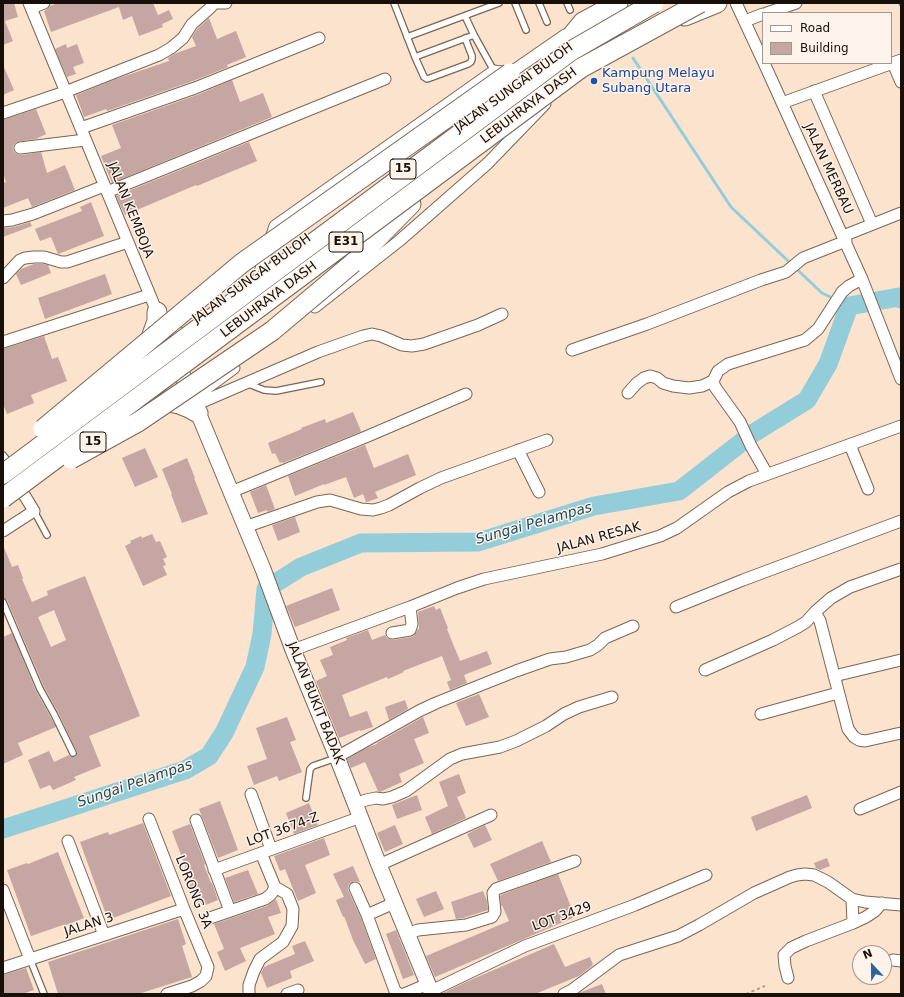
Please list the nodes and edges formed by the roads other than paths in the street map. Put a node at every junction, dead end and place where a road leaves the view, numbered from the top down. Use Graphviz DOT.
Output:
graph roads {
  1 [pos="44,3"];
  2 [pos="215,3"];
  3 [pos="226,3"];
  4 [pos="394,3"];
  5 [pos="499,3"];
  6 [pos="516,3"];
  7 [pos="539,3"];
  8 [pos="567,3"];
  9 [pos="618,3"];
  10 [pos="641,3"];
  11 [pos="654,3"];
  12 [pos="700,3"];
  13 [pos="716,3"];
  14 [pos="736,3"];
  15 [pos="796,3"];
  16 [pos="30,6"];
  17 [pos="770,12"];
  18 [pos="762,14"];
  19 [pos="465,16"];
  20 [pos="576,16"];
  21 [pos="744,21"];
  22 [pos="547,22"];
  23 [pos="526,30"];
  24 [pos="474,35"];
  25 [pos="407,37"];
  26 [pos="319,38"];
  27 [pos="465,38"];
  28 [pos="415,57"];
  29 [pos="762,58"];
  30 [pos="897,61"];
  31 [pos="549,63"];
  32 [pos="765,64"];
  33 [pos="889,64"];
  34 [pos="502,72"];
  35 [pos="385,79"];
  36 [pos="901,82"];
  37 [pos="562,87"];
  38 [pos="814,91"];
  39 [pos="65,92"];
  40 [pos="782,103"];
  41 [pos="3,113"];
  42 [pos="81,128"];
  43 [pos="85,140"];
  44 [pos="20,148"];
  45 [pos="106,189"];
  46 [pos="411,204"];
  47 [pos="901,213"];
  48 [pos="3,221"];
  49 [pos="872,224"];
  50 [pos="844,239"];
  51 [pos="128,242"];
  52 [pos="259,275"];
  53 [pos="3,278"];
  54 [pos="864,283"];
  55 [pos="149,295"];
  56 [pos="157,312"];
  57 [pos="502,314"];
  58 [pos="168,340"];
  59 [pos="3,342"];
  60 [pos="572,350"];
  61 [pos="138,361"];
  62 [pos="183,376"];
  63 [pos="901,379"];
  64 [pos="713,381"];
  65 [pos="321,382"];
  66 [pos="246,383"];
  67 [pos="628,393"];
  68 [pos="466,394"];
  69 [pos="146,403"];
  70 [pos="195,405"];
  71 [pos="901,426"];
  72 [pos="547,440"];
  73 [pos="850,444"];
  74 [pos="518,450"];
  75 [pos="4,464"];
  76 [pos="767,474"];
  77 [pos="868,489"];
  78 [pos="231,492"];
  79 [pos="539,492"];
  80 [pos="9,498"];
  81 [pos="34,511"];
  82 [pos="901,521"];
  83 [pos="245,527"];
  84 [pos="3,531"];
  85 [pos="47,535"];
  86 [pos="901,569"];
  87 [pos="3,602"];
  88 [pos="410,607"];
  89 [pos="676,607"];
  90 [pos="815,612"];
  91 [pos="633,626"];
  92 [pos="392,634"];
  93 [pos="293,650"];
  94 [pos="901,660"];
  95 [pos="705,670"];
  96 [pos="834,676"];
  97 [pos="838,693"];
  98 [pos="612,697"];
  99 [pos="761,714"];
  100 [pos="901,733"];
  101 [pos="73,753"];
  102 [pos="337,758"];
  103 [pos="901,792"];
  104 [pos="251,794"];
  105 [pos="306,798"];
  106 [pos="860,809"];
  107 [pos="358,811"];
  108 [pos="491,815"];
  109 [pos="149,819"];
  110 [pos="196,820"];
  111 [pos="68,841"];
  112 [pos="266,851"];
  113 [pos="575,861"];
  114 [pos="379,865"];
  115 [pos="214,870"];
  116 [pos="706,875"];
  117 [pos="275,887"];
  118 [pos="355,888"];
  119 [pos="3,890"];
  120 [pos="852,899"];
  121 [pos="394,903"];
  122 [pos="882,903"];
  123 [pos="901,905"];
  124 [pos="184,909"];
  125 [pos="230,911"];
  126 [pos="367,915"];
  127 [pos="210,918"];
  128 [pos="853,923"];
  129 [pos="407,934"];
  130 [pos="104,935"];
  131 [pos="30,959"];
  132 [pos="3,968"];
  133 [pos="788,978"];
  134 [pos="298,990"];
  135 [pos="431,990"];
  136 [pos="44,994"];
  137 [pos="167,994"];
  138 [pos="249,994"];
  139 [pos="287,994"];
  140 [pos="399,994"];
  141 [pos="404,994"];
  142 [pos="564,994"];
  1 -- 16 [label="street"];
  2 -- 3 [label="street"];
  2 -- 39 [label="street"];
  4 -- 25 [label="lane"];
  5 -- 19 [label="lane"];
  6 -- 23 [label="lane"];
  7 -- 22 [label="lane"];
  8 -- 20 [label="lane"];
  9 -- 20 [label="highway, 15"];
  10 -- 31 [label="highway, JALAN SUNGAI BULOH / 15"];
  11 -- 75 [label="highway, LEBUHRAYA DASH / E31, bridge"];
  12 -- 80 [label="highway, LEBUHRAYA DASH / E31, bridge"];
  13 -- 37 [label="highway, JALAN SUNGAI BULOH / 15"];
  14 -- 21 [label="street, JALAN MERBAU"];
  15 -- 17 [label="street"];
  16 -- 39 [label="street, JALAN KEMBOJA"];
  18 -- 21 [label="street"];
  19 -- 24 [label="lane"];
  19 -- 25 [label="lane"];
  20 -- 31 [label="highway, 15"];
  20 -- 34 [label="street"];
  21 -- 29 [label="street, JALAN MERBAU"];
  24 -- 27 [label="lane"];
  24 -- 34 [label="lane"];
  25 -- 28 [label="lane"];
  26 -- 42 [label="street"];
  27 -- 28 [label="lane"];
  27 -- 28 [label="lane"];
  30 -- 36 [label="street"];
  31 -- 52 [label="highway, JALAN SUNGAI BULOH / 15"];
  32 -- 40 [label="street, JALAN MERBAU"];
  33 -- 38 [label="street"];
  34 -- 52 [label="street"];
  34 -- 75 [label="highway, bridge"];
  35 -- 45 [label="street"];
  37 -- 46 [label="highway, JALAN SUNGAI BULOH / 15"];
  37 -- 70 [label="street"];
  38 -- 40 [label="street"];
  38 -- 49 [label="street"];
  39 -- 41 [label="street"];
  39 -- 42 [label="street, JALAN KEMBOJA"];
  40 -- 50 [label="street, JALAN MERBAU"];
  42 -- 43 [label="street, JALAN KEMBOJA"];
  43 -- 44 [label="street"];
  43 -- 45 [label="street, JALAN KEMBOJA"];
  45 -- 48 [label="street"];
  45 -- 51 [label="street, JALAN KEMBOJA"];
  46 -- 62 [label="highway, JALAN SUNGAI BULOH / 15"];
  46 -- 80 [label="highway, bridge"];
  47 -- 49 [label="street"];
  49 -- 50 [label="street"];
  50 -- 54 [label="street, JALAN MERBAU"];
  50 -- 60 [label="street"];
  51 -- 53 [label="street"];
  51 -- 55 [label="street, JALAN KEMBOJA"];
  52 -- 58 [label="highway, JALAN SUNGAI BULOH / 15"];
  54 -- 63 [label="street, JALAN MERBAU"];
  54 -- 64 [label="street"];
  55 -- 56 [label="street, JALAN KEMBOJA"];
  55 -- 59 [label="street"];
  56 -- 58 [label="street, JALAN KEMBOJA"];
  56 -- 61 [label="highway"];
  57 -- 66 [label="street"];
  58 -- 61 [label="highway, JALAN SUNGAI BULOH / 15"];
  58 -- 62 [label="main road, JALAN BUKIT BADAK"];
  61 -- 75 [label="highway, JALAN SUNGAI BULOH / 15"];
  62 -- 69 [label="highway, JALAN SUNGAI BULOH / 15"];
  62 -- 70 [label="main road, JALAN BUKIT BADAK"];
  64 -- 67 [label="street"];
  64 -- 76 [label="street"];
  65 -- 66 [label="lane"];
  66 -- 70 [label="street"];
  68 -- 78 [label="street"];
  69 -- 70 [label="highway"];
  69 -- 80 [label="highway, JALAN SUNGAI BULOH / 15"];
  70 -- 78 [label="main road, JALAN BUKIT BADAK"];
  71 -- 73 [label="street, JALAN RESAK"];
  72 -- 74 [label="street"];
  73 -- 76 [label="street, JALAN RESAK"];
  73 -- 77 [label="street"];
  74 -- 79 [label="street"];
  74 -- 83 [label="street"];
  76 -- 88 [label="street, JALAN RESAK"];
  78 -- 83 [label="main road, JALAN BUKIT BADAK"];
  80 -- 81 [label="street"];
  81 -- 84 [label="street"];
  81 -- 85 [label="lane"];
  82 -- 89 [label="street"];
  83 -- 93 [label="main road, JALAN BUKIT BADAK"];
  86 -- 90 [label="street"];
  87 -- 101 [label="lane"];
  88 -- 92 [label="street"];
  88 -- 93 [label="street, JALAN RESAK"];
  90 -- 95 [label="street"];
  90 -- 96 [label="street"];
  91 -- 102 [label="street"];
  93 -- 102 [label="main road, JALAN BUKIT BADAK"];
  94 -- 96 [label="street"];
  96 -- 97 [label="street"];
  97 -- 99 [label="street"];
  97 -- 100 [label="street"];
  98 -- 107 [label="street, LOT 3674-Z"];
  102 -- 105 [label="lane"];
  102 -- 107 [label="main road, JALAN BUKIT BADAK"];
  103 -- 106 [label="street"];
  104 -- 112 [label="street"];
  107 -- 112 [label="street, LOT 3674-Z"];
  107 -- 114 [label="main road, JALAN BUKIT BADAK"];
  108 -- 114 [label="street"];
  109 -- 124 [label="street, LORONG 3A"];
  110 -- 115 [label="street"];
  111 -- 130 [label="street"];
  112 -- 115 [label="street, LOT 3674-Z"];
  112 -- 117 [label="street"];
  113 -- 129 [label="street"];
  114 -- 121 [label="main road, JALAN BUKIT BADAK"];
  115 -- 125 [label="street"];
  116 -- 135 [label="street, LOT 3429"];
  117 -- 125 [label="street"];
  117 -- 138 [label="street"];
  118 -- 126 [label="street"];
  119 -- 131 [label="street"];
  120 -- 122 [label="street"];
  120 -- 128 [label="street"];
  120 -- 142 [label="street"];
  121 -- 126 [label="street"];
  121 -- 129 [label="main road, JALAN BUKIT BADAK"];
  122 -- 123 [label="street"];
  122 -- 128 [label="street"];
  124 -- 130 [label="street, JALAN 3"];
  124 -- 137 [label="street, LORONG 3A"];
  125 -- 127 [label="street"];
  126 -- 140 [label="street"];
  128 -- 133 [label="street"];
  129 -- 135 [label="main road, JALAN BUKIT BADAK"];
  130 -- 131 [label="street, JALAN 3"];
  131 -- 132 [label="street, JALAN 3"];
  131 -- 136 [label="lane"];
  134 -- 139 [label="street"];
  135 -- 141 [label="street, LOT 3429"];
}
